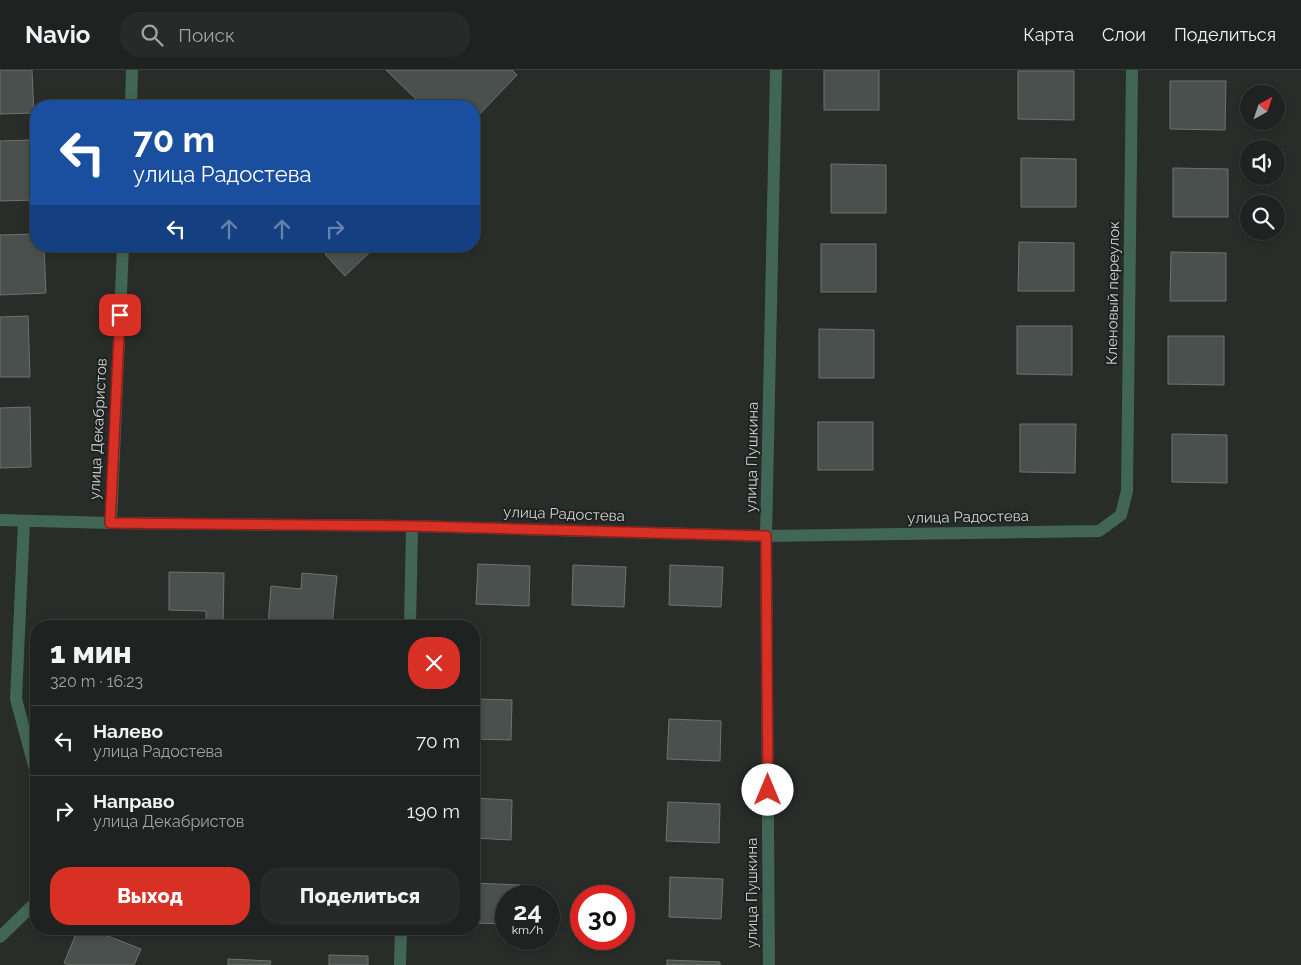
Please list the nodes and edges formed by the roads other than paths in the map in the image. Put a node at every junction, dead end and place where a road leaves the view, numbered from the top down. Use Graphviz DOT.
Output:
graph roads {
  1 [pos="132,70"];
  2 [pos="776,70"];
  3 [pos="1132,70"];
  4 [pos="130,100"];
  5 [pos="123,252"];
  6 [pos="1121,515"];
  7 [pos="0,520"];
  8 [pos="24,521"];
  9 [pos="110,523"];
  10 [pos="412,526"];
  11 [pos="766,536"];
  12 [pos="410,620"];
  13 [pos="30,751"];
  14 [pos="30,908"];
  15 [pos="401,935"];
  16 [pos="0,937"];
  17 [pos="400,965"];
  18 [pos="769,965"];
  1 -- 4 [label="street"];
  2 -- 11 [label="street, улица Пушкина"];
  3 -- 6 [label="street, Кленовый переулок"];
  5 -- 9 [label="street, улица Декабристов"];
  6 -- 11 [label="street, улица Радостева"];
  7 -- 8 [label="street, улица Радостева"];
  8 -- 9 [label="street, улица Радостева"];
  8 -- 13 [label="street"];
  9 -- 10 [label="street, улица Радостева"];
  10 -- 11 [label="street, улица Радостева"];
  10 -- 12 [label="street"];
  11 -- 18 [label="street, улица Пушкина"];
  14 -- 16 [label="street"];
  15 -- 17 [label="street"];
}
